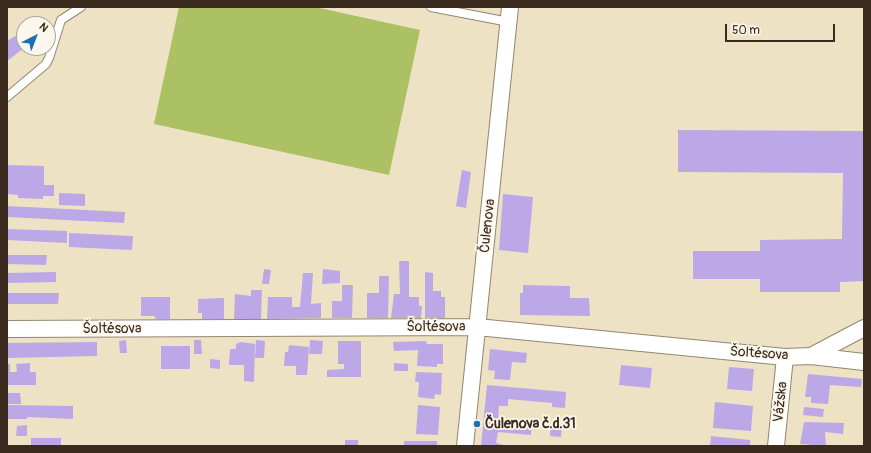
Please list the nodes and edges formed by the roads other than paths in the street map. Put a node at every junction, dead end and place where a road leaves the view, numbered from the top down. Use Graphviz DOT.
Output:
graph roads {
  1 [pos="81,7"];
  2 [pos="431,7"];
  3 [pos="509,14"];
  4 [pos="7,97"];
  5 [pos="477,327"];
  6 [pos="864,328"];
  7 [pos="7,329"];
  8 [pos="811,356"];
  9 [pos="785,357"];
  10 [pos="864,362"];
  11 [pos="465,446"];
  12 [pos="776,446"];
  1 -- 4 [label="lane"];
  2 -- 3 [label="lane"];
  3 -- 5 [label="street, Čulenova"];
  5 -- 7 [label="street, Šoltésova"];
  5 -- 9 [label="street, Šoltésova"];
  5 -- 11 [label="street, Čulenova"];
  6 -- 8 [label="street"];
  8 -- 9 [label="street, Šoltésova"];
  8 -- 10 [label="street, Šoltésova"];
  9 -- 12 [label="street, Vážska"];
}
